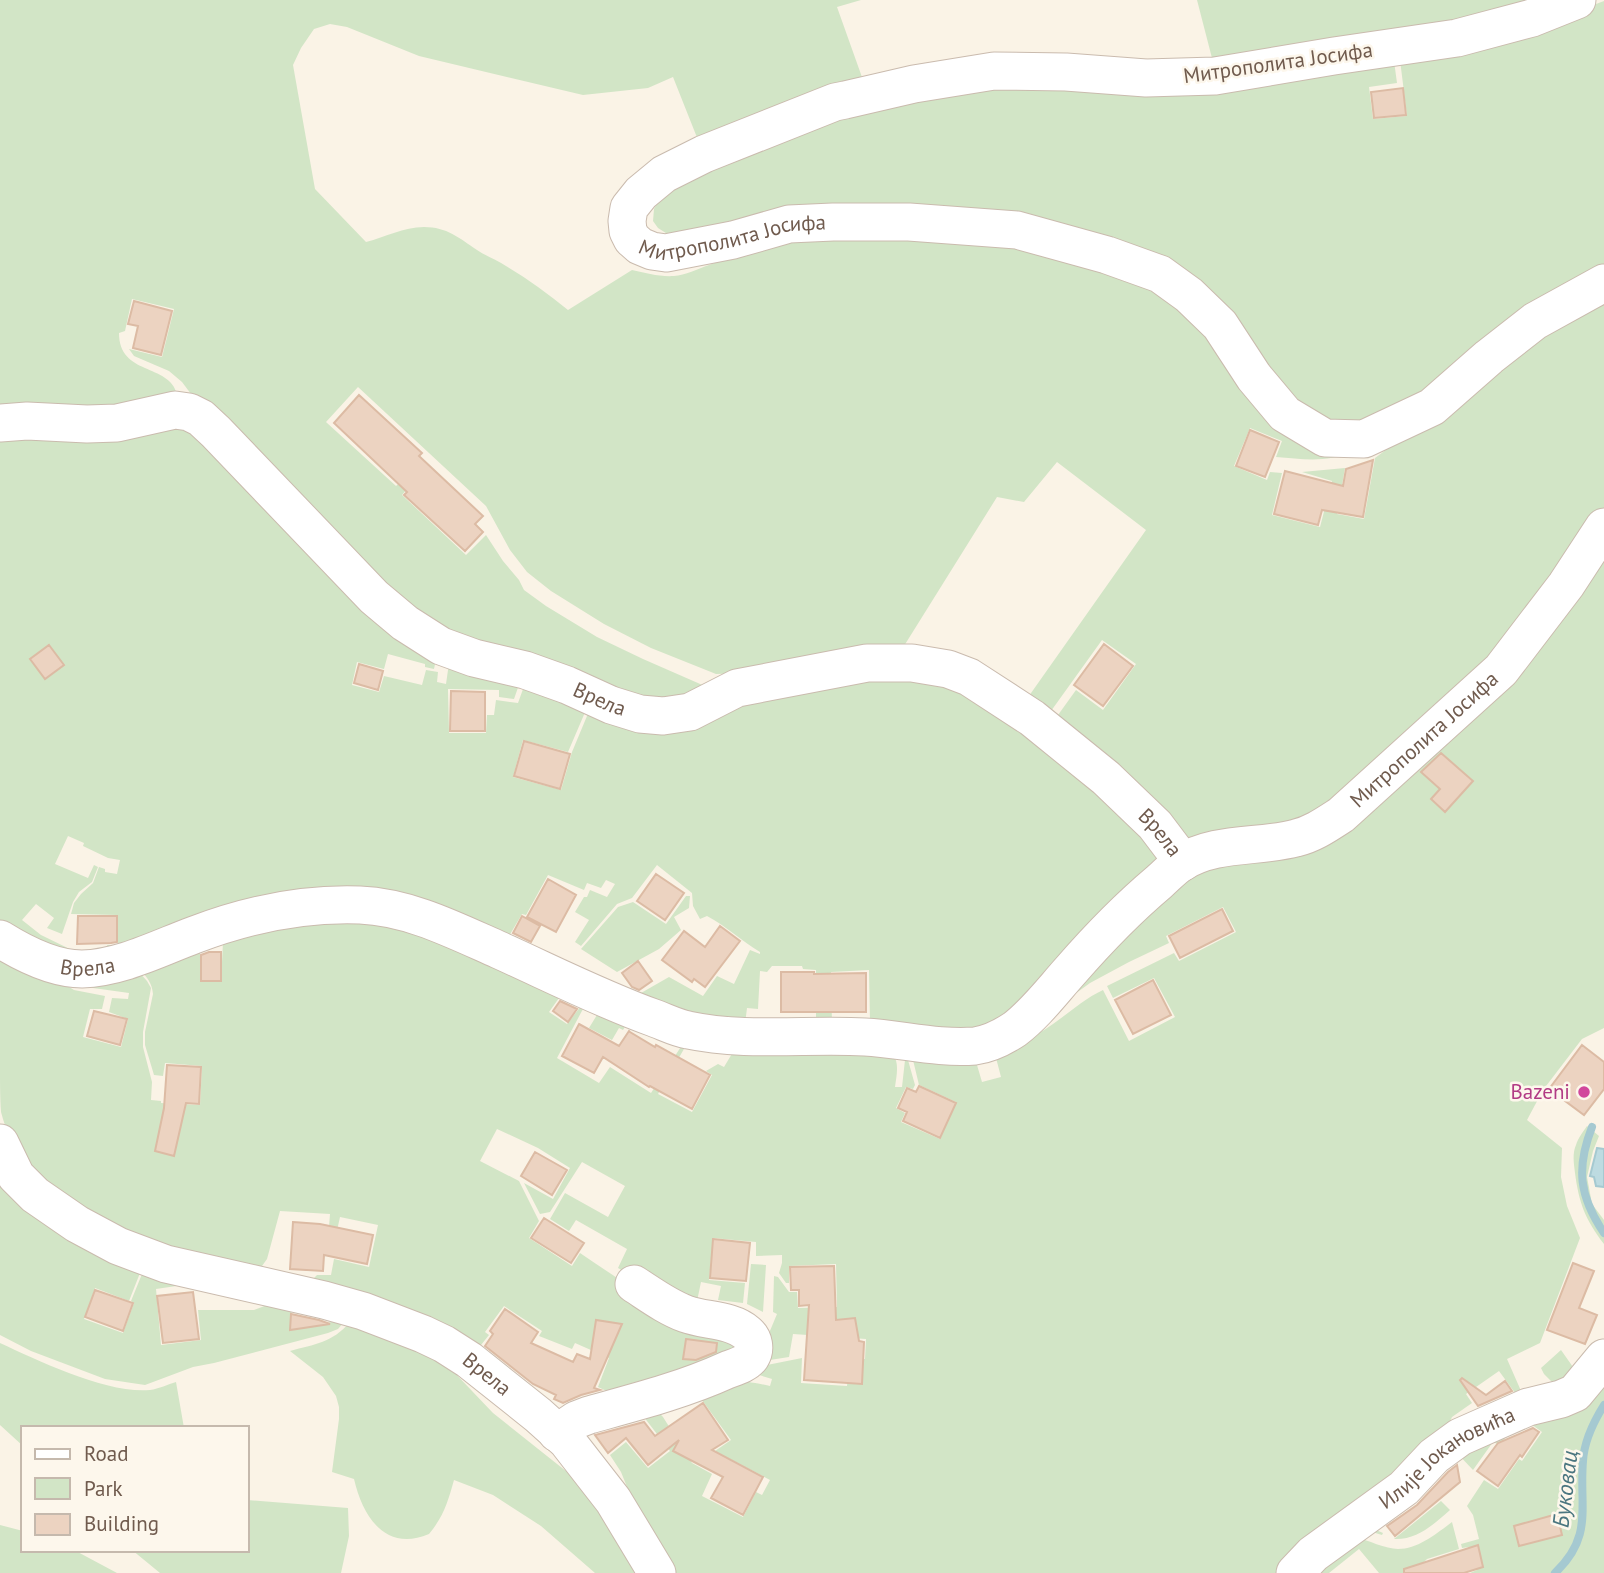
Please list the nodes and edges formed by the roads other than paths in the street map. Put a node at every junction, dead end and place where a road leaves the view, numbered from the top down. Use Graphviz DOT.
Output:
graph roads {
  1 [pos="1577,0"];
  2 [pos="1604,283"];
  3 [pos="0,423"];
  4 [pos="1604,527"];
  5 [pos="1183,862"];
  6 [pos="0,939"];
  7 [pos="0,1143"];
  8 [pos="635,1284"];
  9 [pos="1604,1358"];
  10 [pos="557,1433"];
  11 [pos="657,1573"];
  12 [pos="1295,1573"];
  1 -- 2 [label="street, Митрополита Јосифа"];
  3 -- 5 [label="street, Врела"];
  4 -- 5 [label="street, Митрополита Јосифа"];
  5 -- 6 [label="street, Врела"];
  7 -- 10 [label="street, Врела"];
  8 -- 10 [label="street"];
  9 -- 12 [label="street, Илије Јокановића"];
  10 -- 11 [label="street, Врела"];
}
